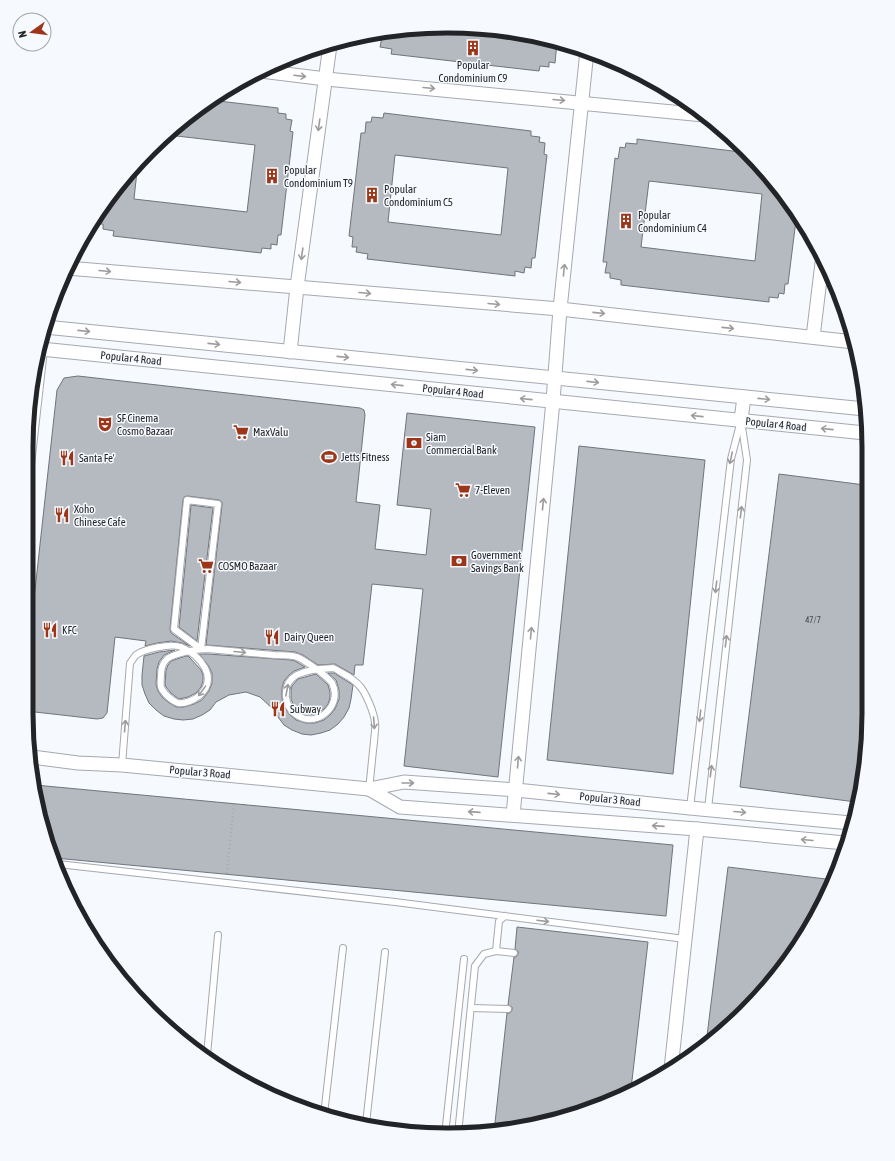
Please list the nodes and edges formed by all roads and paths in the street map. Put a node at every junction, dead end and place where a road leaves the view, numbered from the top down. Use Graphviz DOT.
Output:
graph roads {
  1 [pos="329,50"];
  2 [pos="586,57"];
  3 [pos="272,72"];
  4 [pos="326,79"];
  5 [pos="581,102"];
  6 [pos="693,114"];
  7 [pos="74,269"];
  8 [pos="821,269"];
  9 [pos="297,287"];
  10 [pos="560,309"];
  11 [pos="51,328"];
  12 [pos="813,337"];
  13 [pos="848,341"];
  14 [pos="45,349"];
  15 [pos="290,352"];
  16 [pos="554,378"];
  17 [pos="744,397"];
  18 [pos="553,401"];
  19 [pos="860,408"];
  20 [pos="741,420"];
  21 [pos="861,433"];
  22 [pos="201,649"];
  23 [pos="36,758"];
  24 [pos="122,765"];
  25 [pos="369,789"];
  26 [pos="516,790"];
  27 [pos="234,804"];
  28 [pos="690,808"];
  29 [pos="708,809"];
  30 [pos="513,815"];
  31 [pos="847,823"];
  32 [pos="697,829"];
  33 [pos="841,843"];
  34 [pos="62,864"];
  35 [pos="226,874"];
  36 [pos="505,916"];
  37 [pos="218,935"];
  38 [pos="685,939"];
  39 [pos="343,948"];
  40 [pos="496,951"];
  41 [pos="385,952"];
  42 [pos="514,953"];
  43 [pos="464,959"];
  44 [pos="470,1008"];
  45 [pos="508,1009"];
  46 [pos="206,1050"];
  47 [pos="672,1062"];
  48 [pos="325,1109"];
  49 [pos="366,1120"];
  50 [pos="446,1128"];
  51 [pos="459,1128"];
  1 -- 4 [label="street"];
  2 -- 5 [label="street"];
  3 -- 4 [label="street, one-way"];
  4 -- 5 [label="street, one-way"];
  4 -- 9 [label="street, one-way"];
  5 -- 6 [label="street"];
  10 -- 5 [label="street, one-way"];
  7 -- 9 [label="street, one-way"];
  8 -- 12 [label="street"];
  9 -- 10 [label="street, one-way"];
  9 -- 15 [label="street"];
  10 -- 12 [label="street, one-way"];
  10 -- 16 [label="street"];
  11 -- 15 [label="street, Popular 4 Road, one-way"];
  12 -- 13 [label="street"];
  18 -- 14 [label="street, Popular 4 Road, one-way"];
  15 -- 16 [label="street, Popular 4 Road, one-way"];
  16 -- 17 [label="street, Popular 4 Road, one-way"];
  16 -- 18 [label="street"];
  17 -- 19 [label="street, Popular 4 Road, one-way"];
  17 -- 20 [label="street"];
  20 -- 18 [label="street, Popular 4 Road, one-way"];
  26 -- 18 [label="street, one-way"];
  21 -- 20 [label="street, Popular 4 Road, one-way"];
  20 -- 28 [label="lane, one-way"];
  29 -- 20 [label="lane, one-way"];
  22 -- 22 [label="lane"];
  24 -- 22 [label="lane, one-way"];
  22 -- 25 [label="lane, one-way"];
  23 -- 24 [label="street, Popular 3 Road"];
  24 -- 25 [label="street, Popular 3 Road"];
  25 -- 26 [label="street, Popular 3 Road, one-way"];
  30 -- 25 [label="street, Popular 3 Road, one-way"];
  26 -- 28 [label="street, Popular 3 Road, one-way"];
  26 -- 30 [label="street"];
  27 -- 35 [label="path"];
  28 -- 29 [label="street, Popular 3 Road"];
  29 -- 31 [label="street, Popular 3 Road, one-way"];
  32 -- 30 [label="street, Popular 3 Road, one-way"];
  33 -- 32 [label="street, Popular 3 Road, one-way"];
  32 -- 38 [label="street"];
  34 -- 36 [label="lane"];
  36 -- 38 [label="lane, one-way"];
  36 -- 40 [label="lane"];
  37 -- 46 [label="lane"];
  38 -- 47 [label="street"];
  39 -- 48 [label="lane"];
  40 -- 42 [label="lane"];
  40 -- 44 [label="lane"];
  41 -- 49 [label="lane"];
  43 -- 50 [label="lane"];
  44 -- 45 [label="lane"];
  44 -- 51 [label="lane"];
}
